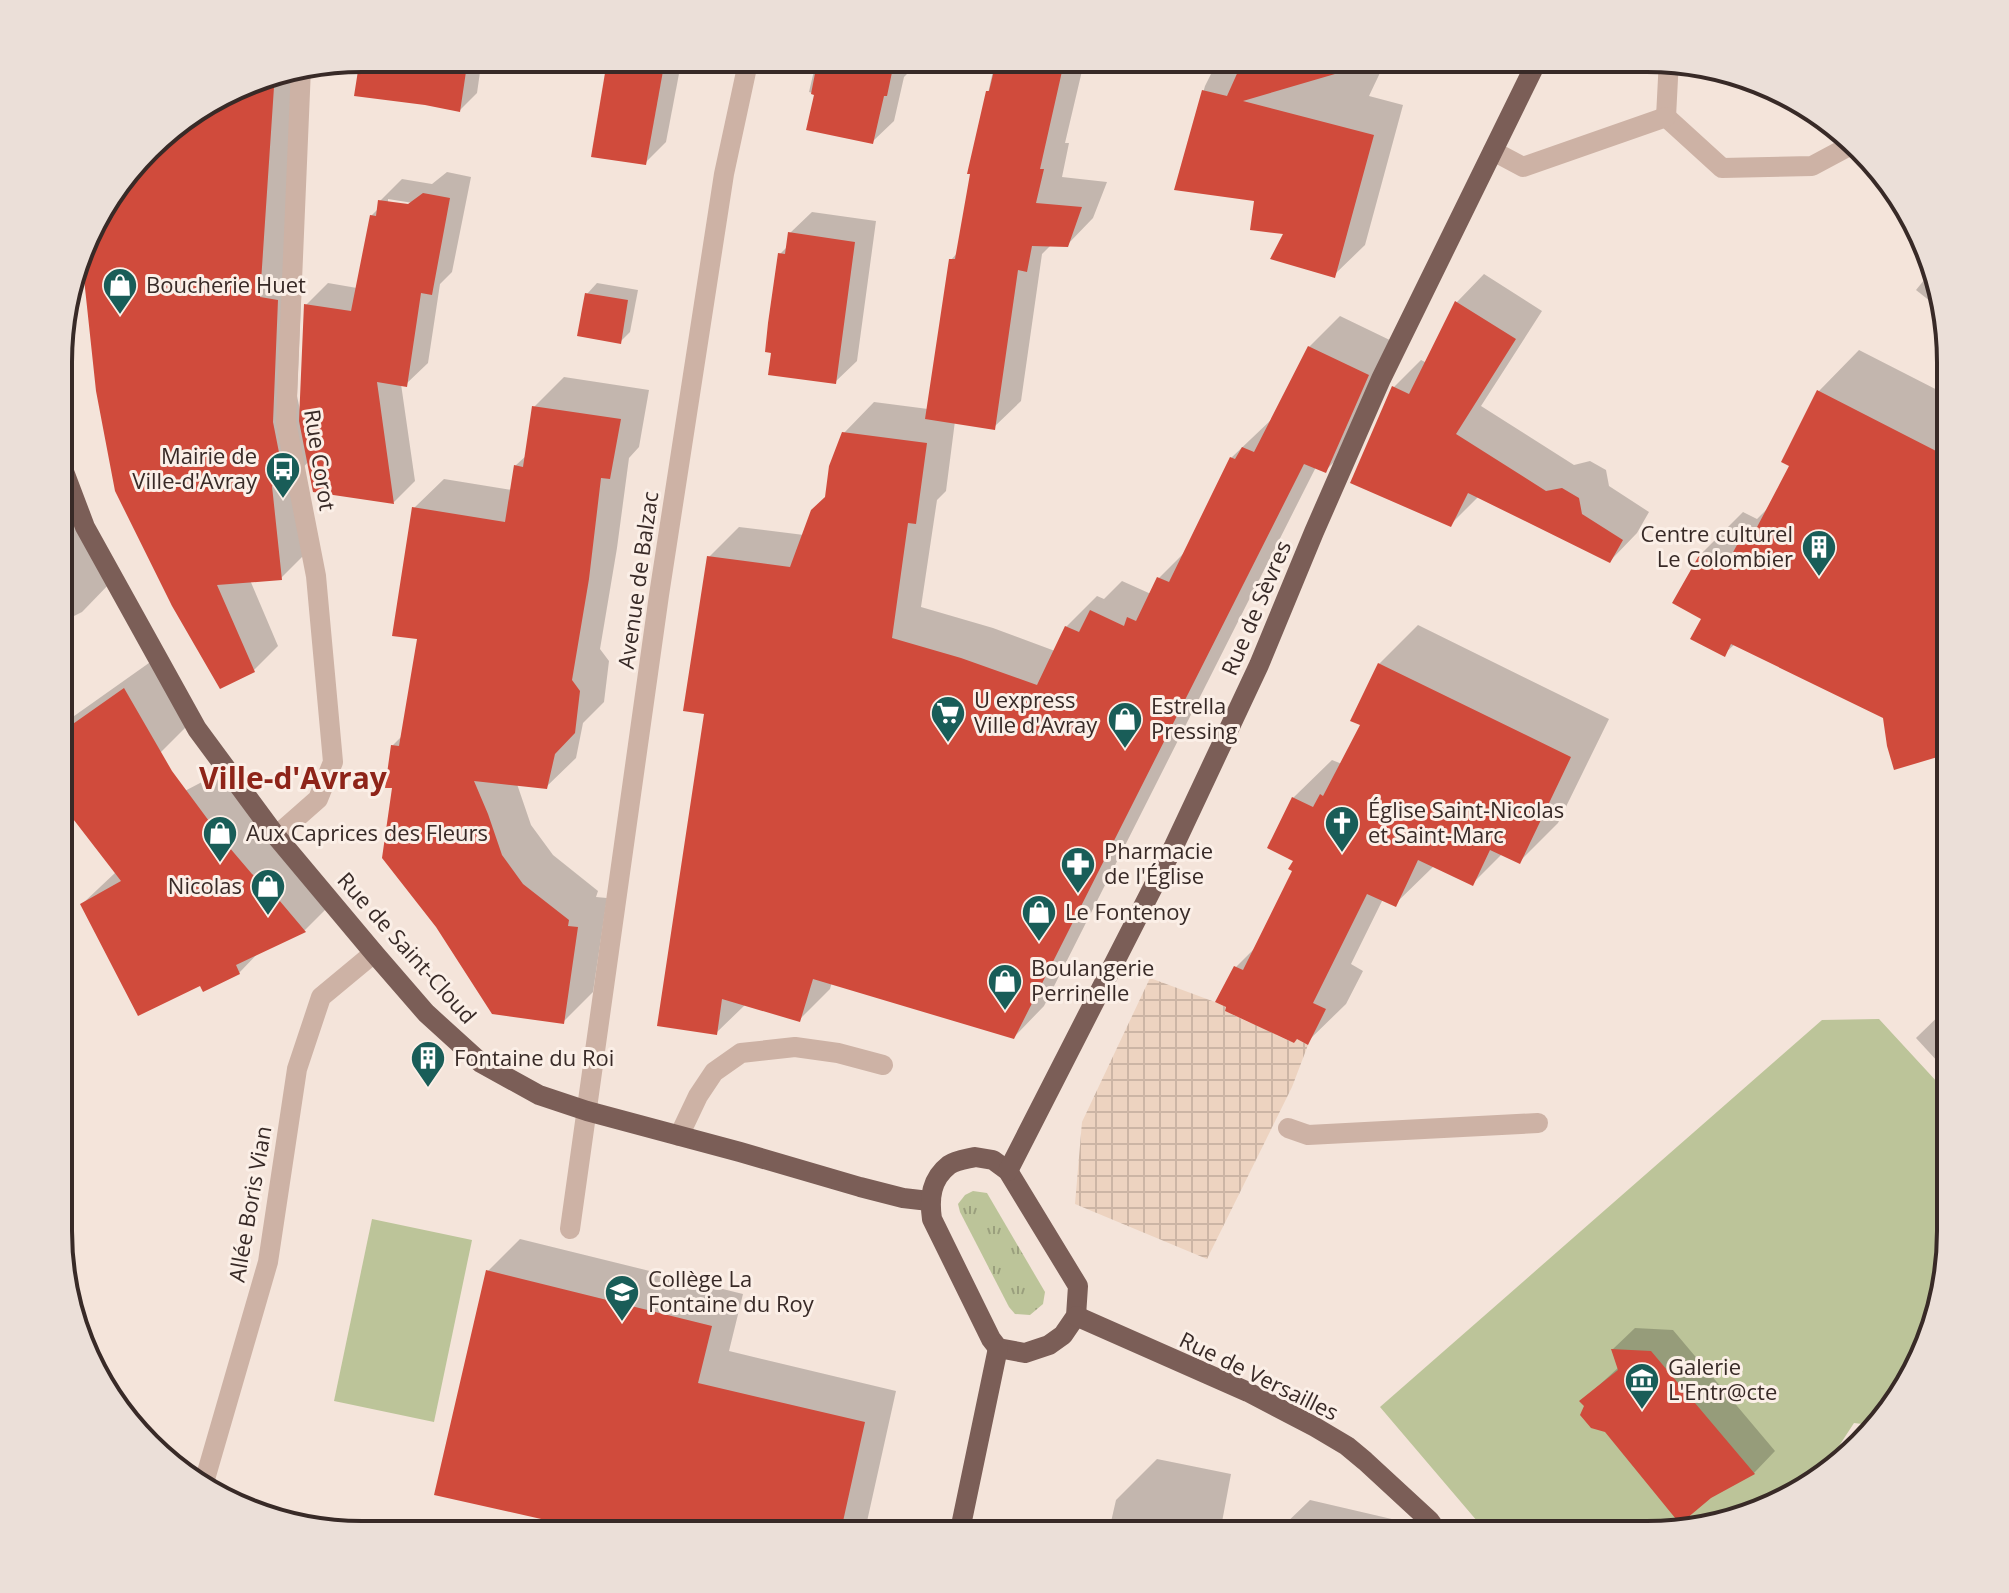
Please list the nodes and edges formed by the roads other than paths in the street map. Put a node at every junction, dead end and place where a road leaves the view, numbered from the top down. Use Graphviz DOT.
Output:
graph roads {
  1 [pos="746,72"];
  2 [pos="1532,72"];
  3 [pos="1668,73"];
  4 [pos="301,79"];
  5 [pos="1666,117"];
  6 [pos="1844,149"];
  7 [pos="1493,151"];
  8 [pos="72,493"];
  9 [pos="276,836"];
  10 [pos="374,953"];
  11 [pos="883,1065"];
  12 [pos="587,1111"];
  13 [pos="1538,1123"];
  14 [pos="1288,1128"];
  15 [pos="679,1136"];
  16 [pos="1008,1171"];
  17 [pos="929,1201"];
  18 [pos="570,1229"];
  19 [pos="1076,1316"];
  20 [pos="998,1348"];
  21 [pos="206,1475"];
  22 [pos="962,1521"];
  23 [pos="1430,1521"];
  1 -- 12 [label="street, Avenue de Balzac"];
  2 -- 7 [label="main road, Rue de Sèvres"];
  3 -- 5 [label="street"];
  4 -- 9 [label="street, Rue Corot"];
  5 -- 6 [label="street"];
  5 -- 7 [label="street"];
  7 -- 16 [label="main road, Rue de Sèvres"];
  8 -- 9 [label="main road, Rue de Saint-Cloud"];
  9 -- 10 [label="main road, Rue de Saint-Cloud"];
  10 -- 12 [label="main road, Rue de Saint-Cloud"];
  10 -- 21 [label="street, Allée Boris Vian"];
  11 -- 15 [label="street"];
  12 -- 15 [label="main road, Rue de Saint-Cloud"];
  12 -- 18 [label="street, Avenue de Balzac"];
  13 -- 14 [label="street"];
  15 -- 17 [label="main road, Rue de Saint-Cloud"];
  16 -- 17 [label="main road"];
  16 -- 19 [label="main road"];
  17 -- 20 [label="main road"];
  19 -- 20 [label="main road"];
  19 -- 23 [label="main road, Rue de Versailles"];
  20 -- 22 [label="main road"];
}
